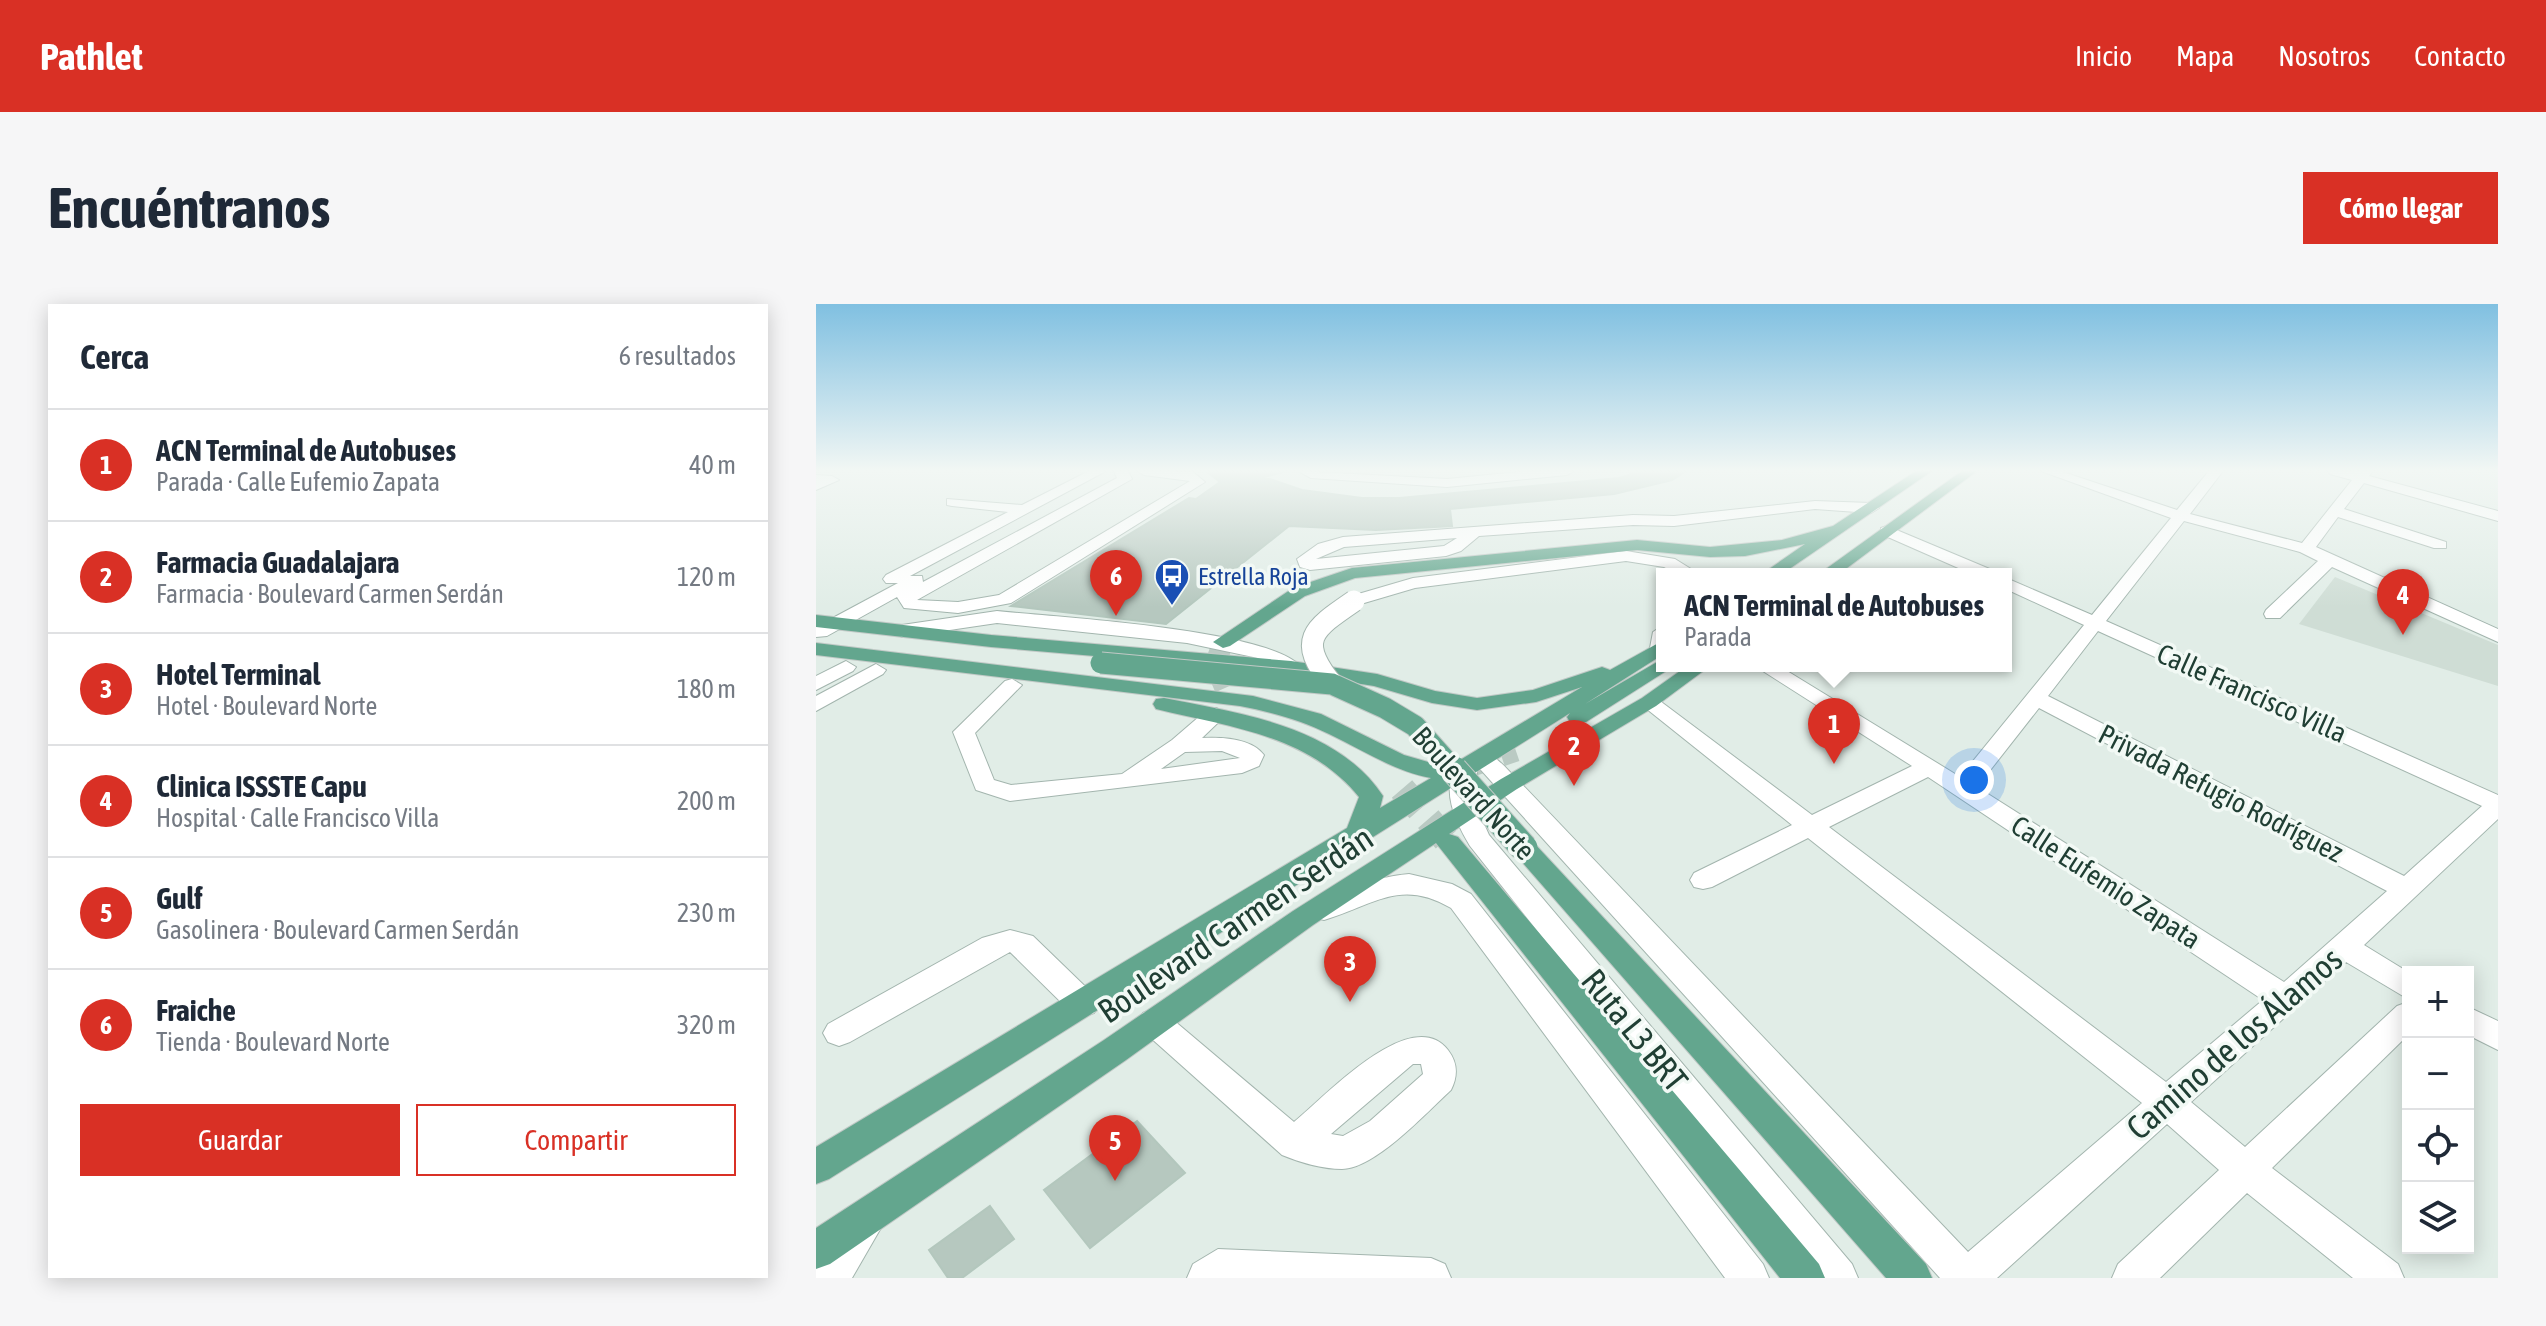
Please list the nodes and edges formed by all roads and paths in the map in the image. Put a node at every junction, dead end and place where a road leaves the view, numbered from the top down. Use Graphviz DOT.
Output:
graph roads {
  1 [pos="1016,516"];
  2 [pos="1034,516"];
  3 [pos="1056,516"];
  4 [pos="1141,516"];
  5 [pos="1714,516"];
  6 [pos="1857,516"];
  7 [pos="1906,516"];
  8 [pos="2177,516"];
  9 [pos="2183,516"];
  10 [pos="2331,516"];
  11 [pos="2352,516"];
  12 [pos="1834,530"];
  13 [pos="1887,531"];
  14 [pos="1475,532"];
  15 [pos="2440,545"];
  16 [pos="2306,549"];
  17 [pos="2330,561"];
  18 [pos="1619,565"];
  19 [pos="1679,568"];
  20 [pos="1780,568"];
  21 [pos="1807,568"];
  22 [pos="1836,568"];
  23 [pos="1972,568"];
  24 [pos="2012,586"];
  25 [pos="1395,600"];
  26 [pos="2273,614"];
  27 [pos="2094,621"];
  28 [pos="955,622"];
  29 [pos="820,629"];
  30 [pos="902,631"];
  31 [pos="2498,636"];
  32 [pos="1223,642"];
  33 [pos="1656,651"];
  34 [pos="1151,655"];
  35 [pos="1656,656"];
  36 [pos="816,663"];
  37 [pos="1631,664"];
  38 [pos="846,667"];
  39 [pos="1291,667"];
  40 [pos="876,670"];
  41 [pos="1692,672"];
  42 [pos="1775,672"];
  43 [pos="816,684"];
  44 [pos="1332,684"];
  45 [pos="1012,685"];
  46 [pos="2034,697"];
  47 [pos="1649,702"];
  48 [pos="816,705"];
  49 [pos="1216,714"];
  50 [pos="1180,745"];
  51 [pos="1516,751"];
  52 [pos="1379,752"];
  53 [pos="1460,766"];
  54 [pos="1929,767"];
  55 [pos="1128,781"];
  56 [pos="1509,784"];
  57 [pos="1402,789"];
  58 [pos="1963,789"];
  59 [pos="2498,805"];
  60 [pos="1809,824"];
  61 [pos="1456,828"];
  62 [pos="1355,837"];
  63 [pos="1703,880"];
  64 [pos="2408,890"];
  65 [pos="1303,918"];
  66 [pos="2344,947"];
  67 [pos="2402,983"];
  68 [pos="2284,998"];
  69 [pos="1083,1004"];
  70 [pos="2402,1021"];
  71 [pos="1154,1022"];
  72 [pos="2474,1023"];
  73 [pos="839,1033"];
  74 [pos="2498,1037"];
  75 [pos="2165,1101"];
  76 [pos="1294,1144"];
  77 [pos="816,1167"];
  78 [pos="2244,1169"];
  79 [pos="871,1212"];
  80 [pos="816,1250"];
  81 [pos="830,1278"];
  82 [pos="1207,1278"];
  83 [pos="1431,1278"];
  84 [pos="1749,1278"];
  85 [pos="1805,1278"];
  86 [pos="1838,1278"];
  87 [pos="1912,1278"];
  88 [pos="1967,1278"];
  89 [pos="2132,1278"];
  90 [pos="2384,1278"];
  1 -- 29 [label="street"];
  2 -- 29 [label="street"];
  3 -- 4 [label="street"];
  5 -- 14 [label="street"];
  6 -- 12 [label="main road"];
  7 -- 13 [label="main road"];
  8 -- 27 [label="street"];
  9 -- 16 [label="street"];
  10 -- 16 [label="street"];
  11 -- 15 [label="street"];
  12 -- 20 [label="main road"];
  12 -- 32 [label="main road"];
  13 -- 21 [label="main road"];
  13 -- 22 [label="main road"];
  13 -- 23 [label="street"];
  14 -- 14 [label="street"];
  16 -- 17 [label="street"];
  17 -- 26 [label="street"];
  17 -- 31 [label="street"];
  18 -- 25 [label="street"];
  19 -- 44 [label="street, bridge"];
  24 -- 27 [label="street, Calle Francisco Villa"];
  27 -- 46 [label="street"];
  27 -- 59 [label="street, Calle Francisco Villa"];
  28 -- 30 [label="street"];
  28 -- 34 [label="street"];
  28 -- 39 [label="street"];
  29 -- 30 [label="main road"];
  29 -- 44 [label="main road, Boulevard Norte, bridge"];
  29 -- 52 [label="main road, Boulevard Norte"];
  30 -- 34 [label="main road"];
  33 -- 37 [label="main road, Boulevard Carmen Serdán"];
  34 -- 39 [label="main road"];
  35 -- 51 [label="main road"];
  36 -- 38 [label="main road"];
  37 -- 39 [label="main road"];
  37 -- 53 [label="main road, Boulevard Carmen Serdán"];
  38 -- 40 [label="main road"];
  38 -- 43 [label="street"];
  40 -- 45 [label="main road"];
  40 -- 48 [label="street"];
  41 -- 47 [label="main road, Boulevard Carmen Serdán"];
  42 -- 54 [label="street, Calle Eufemio Zapata"];
  44 -- 87 [label="main road, Boulevard Norte, bridge"];
  45 -- 49 [label="main road"];
  45 -- 55 [label="street"];
  46 -- 58 [label="street"];
  46 -- 64 [label="street, Privada Refugio Rodríguez"];
  47 -- 56 [label="main road, Boulevard Carmen Serdán"];
  47 -- 60 [label="street"];
  49 -- 50 [label="street"];
  49 -- 62 [label="main road"];
  50 -- 55 [label="street"];
  50 -- 55 [label="street"];
  52 -- 53 [label="main road"];
  52 -- 57 [label="main road, Boulevard Norte"];
  53 -- 56 [label="street, Boulevard Norte"];
  53 -- 61 [label="street"];
  53 -- 62 [label="main road, Boulevard Carmen Serdán"];
  54 -- 58 [label="street, Calle Eufemio Zapata"];
  54 -- 60 [label="street"];
  56 -- 61 [label="main road, Boulevard Carmen Serdán"];
  56 -- 88 [label="street, Boulevard Norte"];
  58 -- 68 [label="street, Calle Eufemio Zapata"];
  59 -- 64 [label="street, Camino de los Álamos"];
  60 -- 63 [label="street"];
  60 -- 75 [label="street"];
  61 -- 65 [label="main road, Boulevard Carmen Serdán"];
  61 -- 85 [label="main road, Boulevard Norte"];
  61 -- 86 [label="street, Ruta L3 BRT"];
  62 -- 69 [label="main road, Boulevard Carmen Serdán"];
  64 -- 66 [label="street, Camino de los Álamos"];
  65 -- 71 [label="main road, Boulevard Carmen Serdán"];
  65 -- 84 [label="street"];
  66 -- 67 [label="street"];
  66 -- 68 [label="street, Camino de los Álamos"];
  68 -- 75 [label="street, Camino de los Álamos"];
  69 -- 73 [label="street"];
  69 -- 77 [label="main road, Boulevard Carmen Serdán"];
  70 -- 78 [label="street"];
  71 -- 76 [label="street"];
  71 -- 79 [label="main road, Boulevard Carmen Serdán"];
  72 -- 74 [label="street"];
  75 -- 78 [label="street"];
  75 -- 88 [label="street, Camino de los Álamos"];
  78 -- 89 [label="street"];
  78 -- 90 [label="street"];
  79 -- 80 [label="main road, Boulevard Carmen Serdán"];
  79 -- 81 [label="street"];
  82 -- 83 [label="street"];
}
